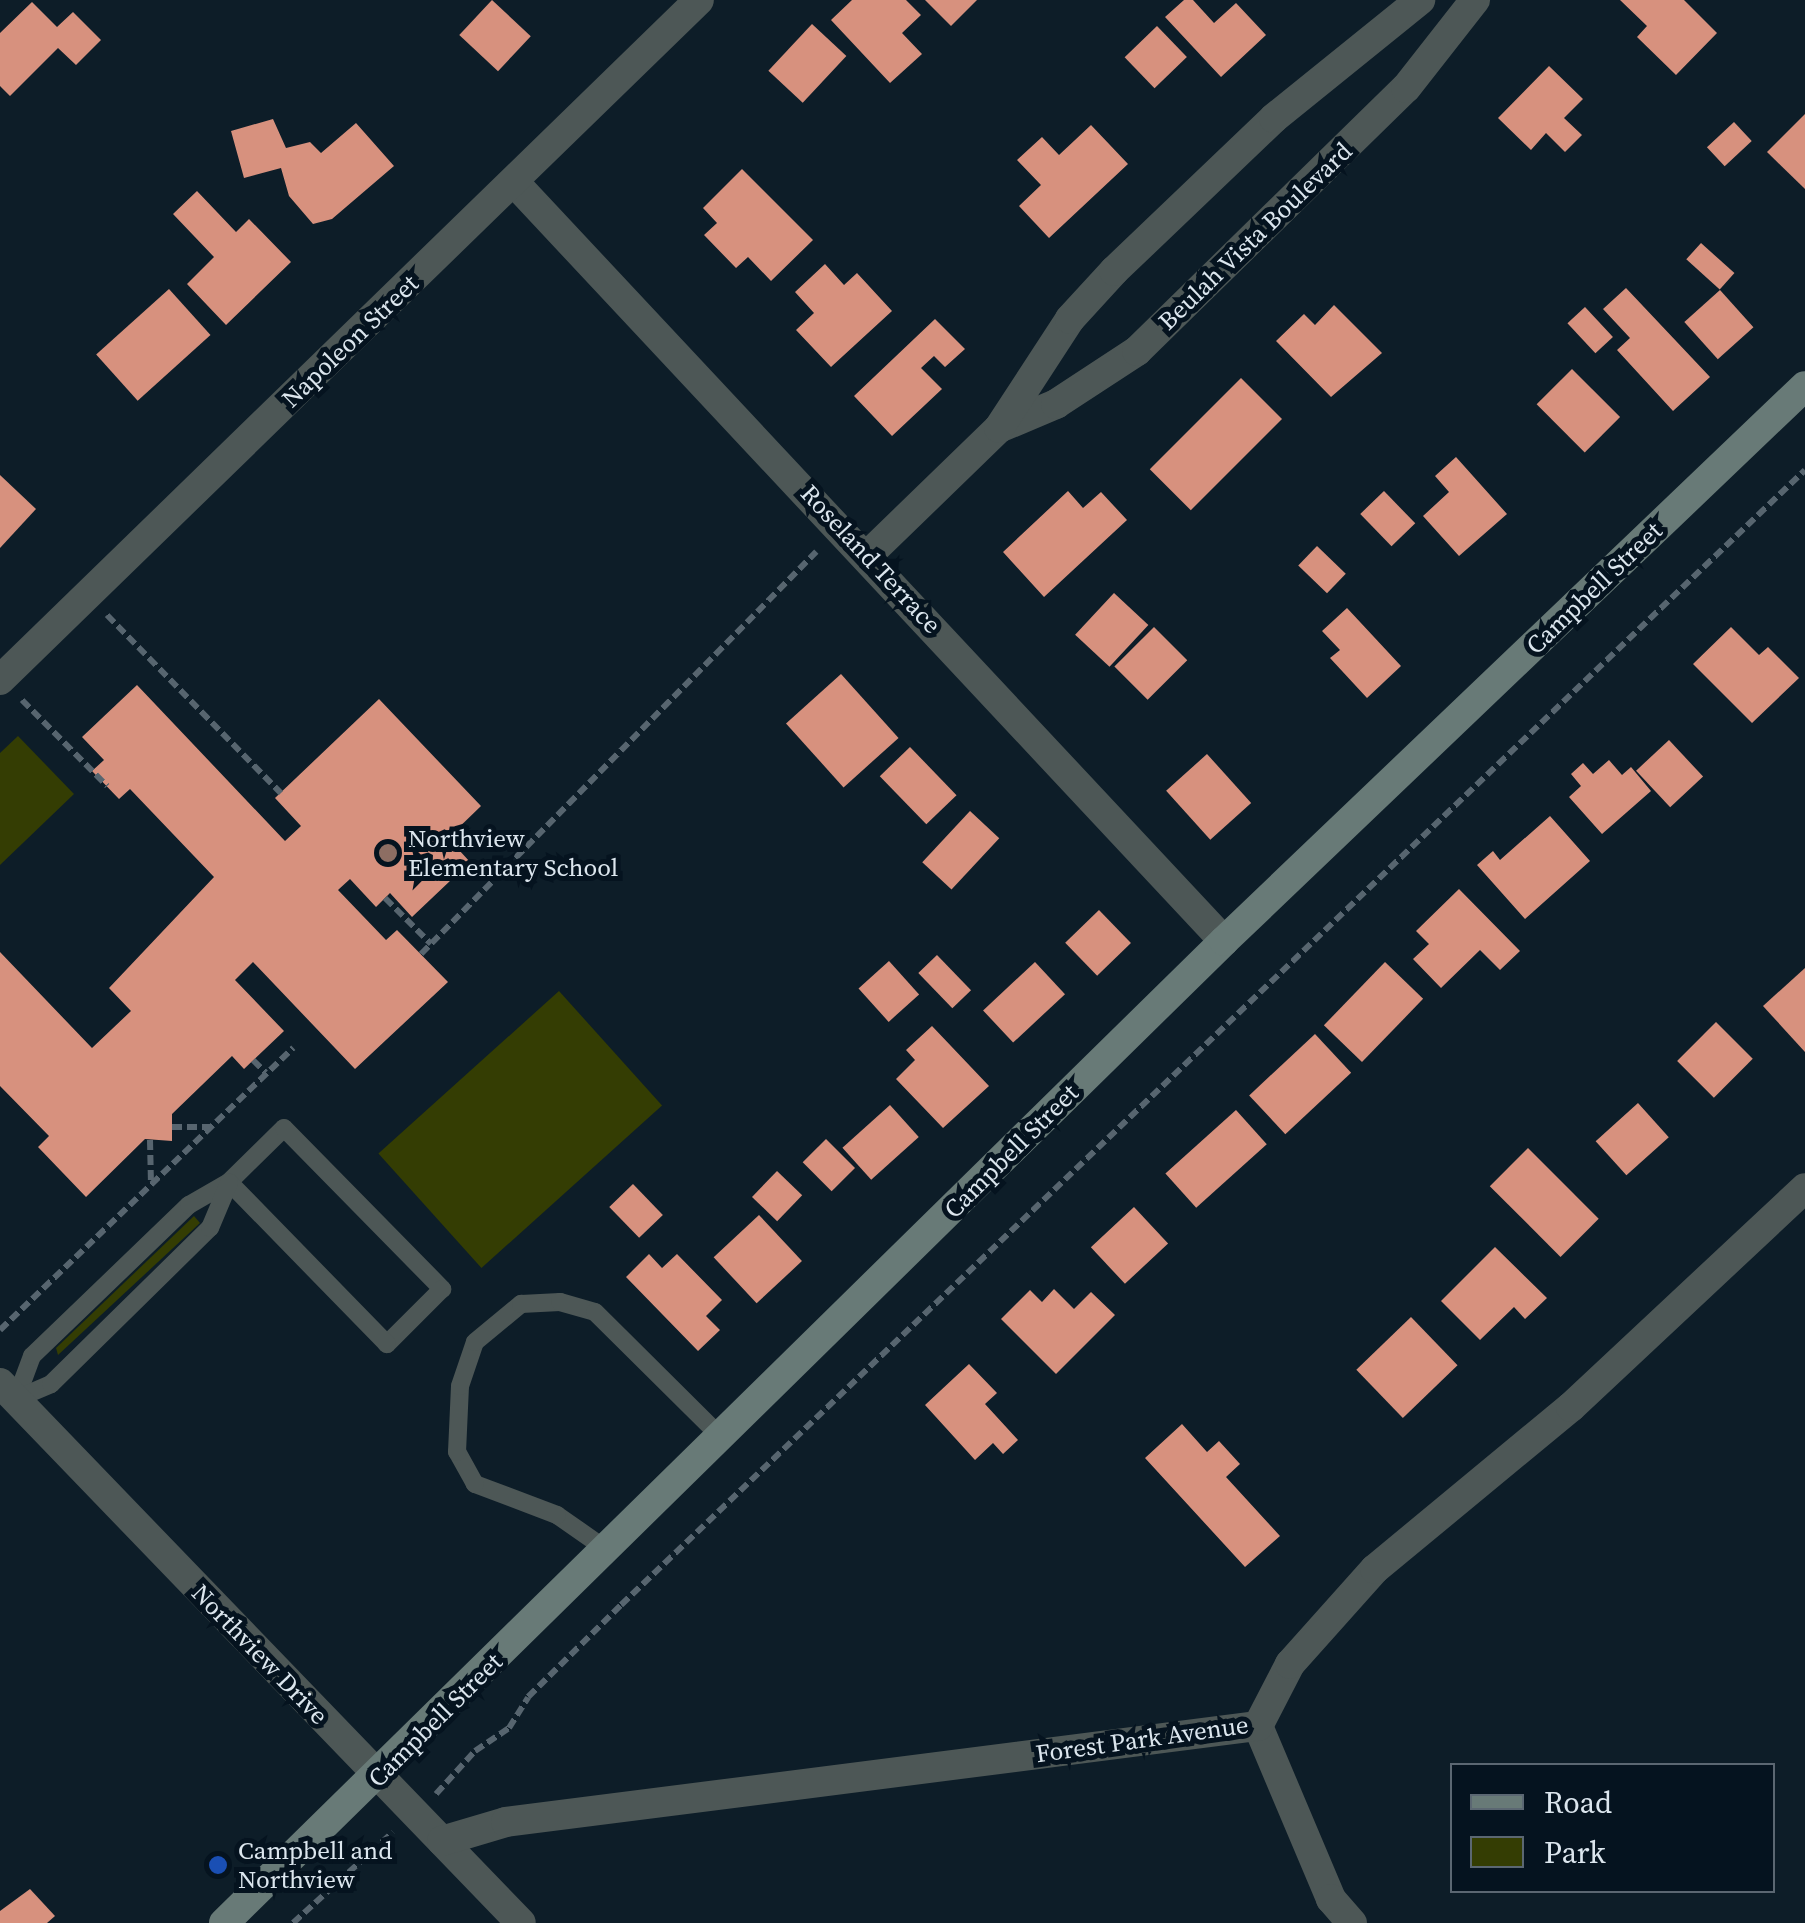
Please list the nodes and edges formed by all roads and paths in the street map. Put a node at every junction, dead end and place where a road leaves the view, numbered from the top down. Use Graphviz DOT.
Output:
graph roads {
  1 [pos="699,0"];
  2 [pos="1420,0"];
  3 [pos="1475,0"];
  4 [pos="514,182"];
  5 [pos="1805,386"];
  6 [pos="999,428"];
  7 [pos="1805,470"];
  8 [pos="841,526"];
  9 [pos="868,555"];
  10 [pos="88,596"];
  11 [pos="1,680"];
  12 [pos="107,786"];
  13 [pos="281,793"];
  14 [pos="385,898"];
  15 [pos="1224,940"];
  16 [pos="431,944"];
  17 [pos="421,954"];
  18 [pos="293,1048"];
  19 [pos="253,1060"];
  20 [pos="266,1073"];
  21 [pos="172,1127"];
  22 [pos="210,1127"];
  23 [pos="150,1140"];
  24 [pos="229,1182"];
  25 [pos="151,1184"];
  26 [pos="1805,1188"];
  27 [pos="0,1330"];
  28 [pos="5,1399"];
  29 [pos="722,1437"];
  30 [pos="607,1550"];
  31 [pos="1258,1726"];
  32 [pos="378,1776"];
  33 [pos="415,1813"];
  34 [pos="442,1841"];
  35 [pos="224,1923"];
  36 [pos="293,1923"];
  37 [pos="521,1923"];
  38 [pos="1352,1923"];
  1 -- 4 [label="street, Napoleon Street"];
  2 -- 6 [label="street, Beulah Vista Boulevard"];
  3 -- 6 [label="street, Beulah Vista Boulevard"];
  4 -- 8 [label="street, Roseland Terrace"];
  4 -- 10 [label="street, Napoleon Street"];
  5 -- 15 [label="main road, Campbell Street"];
  6 -- 9 [label="street, Beulah Vista Boulevard"];
  7 -- 33 [label="path"];
  8 -- 9 [label="street, Roseland Terrace"];
  8 -- 16 [label="path"];
  9 -- 15 [label="street, Roseland Terrace"];
  10 -- 11 [label="street, Napoleon Street"];
  10 -- 13 [label="path"];
  11 -- 12 [label="path"];
  14 -- 16 [label="path"];
  15 -- 29 [label="main road, Campbell Street"];
  16 -- 17 [label="path"];
  18 -- 20 [label="path"];
  19 -- 20 [label="path"];
  20 -- 22 [label="path"];
  21 -- 22 [label="path"];
  22 -- 25 [label="path"];
  23 -- 25 [label="path"];
  24 -- 24 [label="lane"];
  24 -- 28 [label="lane"];
  24 -- 28 [label="lane"];
  25 -- 27 [label="path"];
  26 -- 31 [label="street, Forest Park Avenue"];
  28 -- 32 [label="street, Northview Drive"];
  29 -- 30 [label="main road, Campbell Street"];
  29 -- 30 [label="lane"];
  30 -- 32 [label="main road, Campbell Street"];
  31 -- 34 [label="street, Forest Park Avenue"];
  31 -- 38 [label="street"];
  32 -- 33 [label="street, Northview Drive"];
  32 -- 35 [label="main road, Campbell Street"];
  33 -- 34 [label="street, Northview Drive"];
  33 -- 36 [label="path"];
  34 -- 37 [label="street, Northview Drive"];
}
